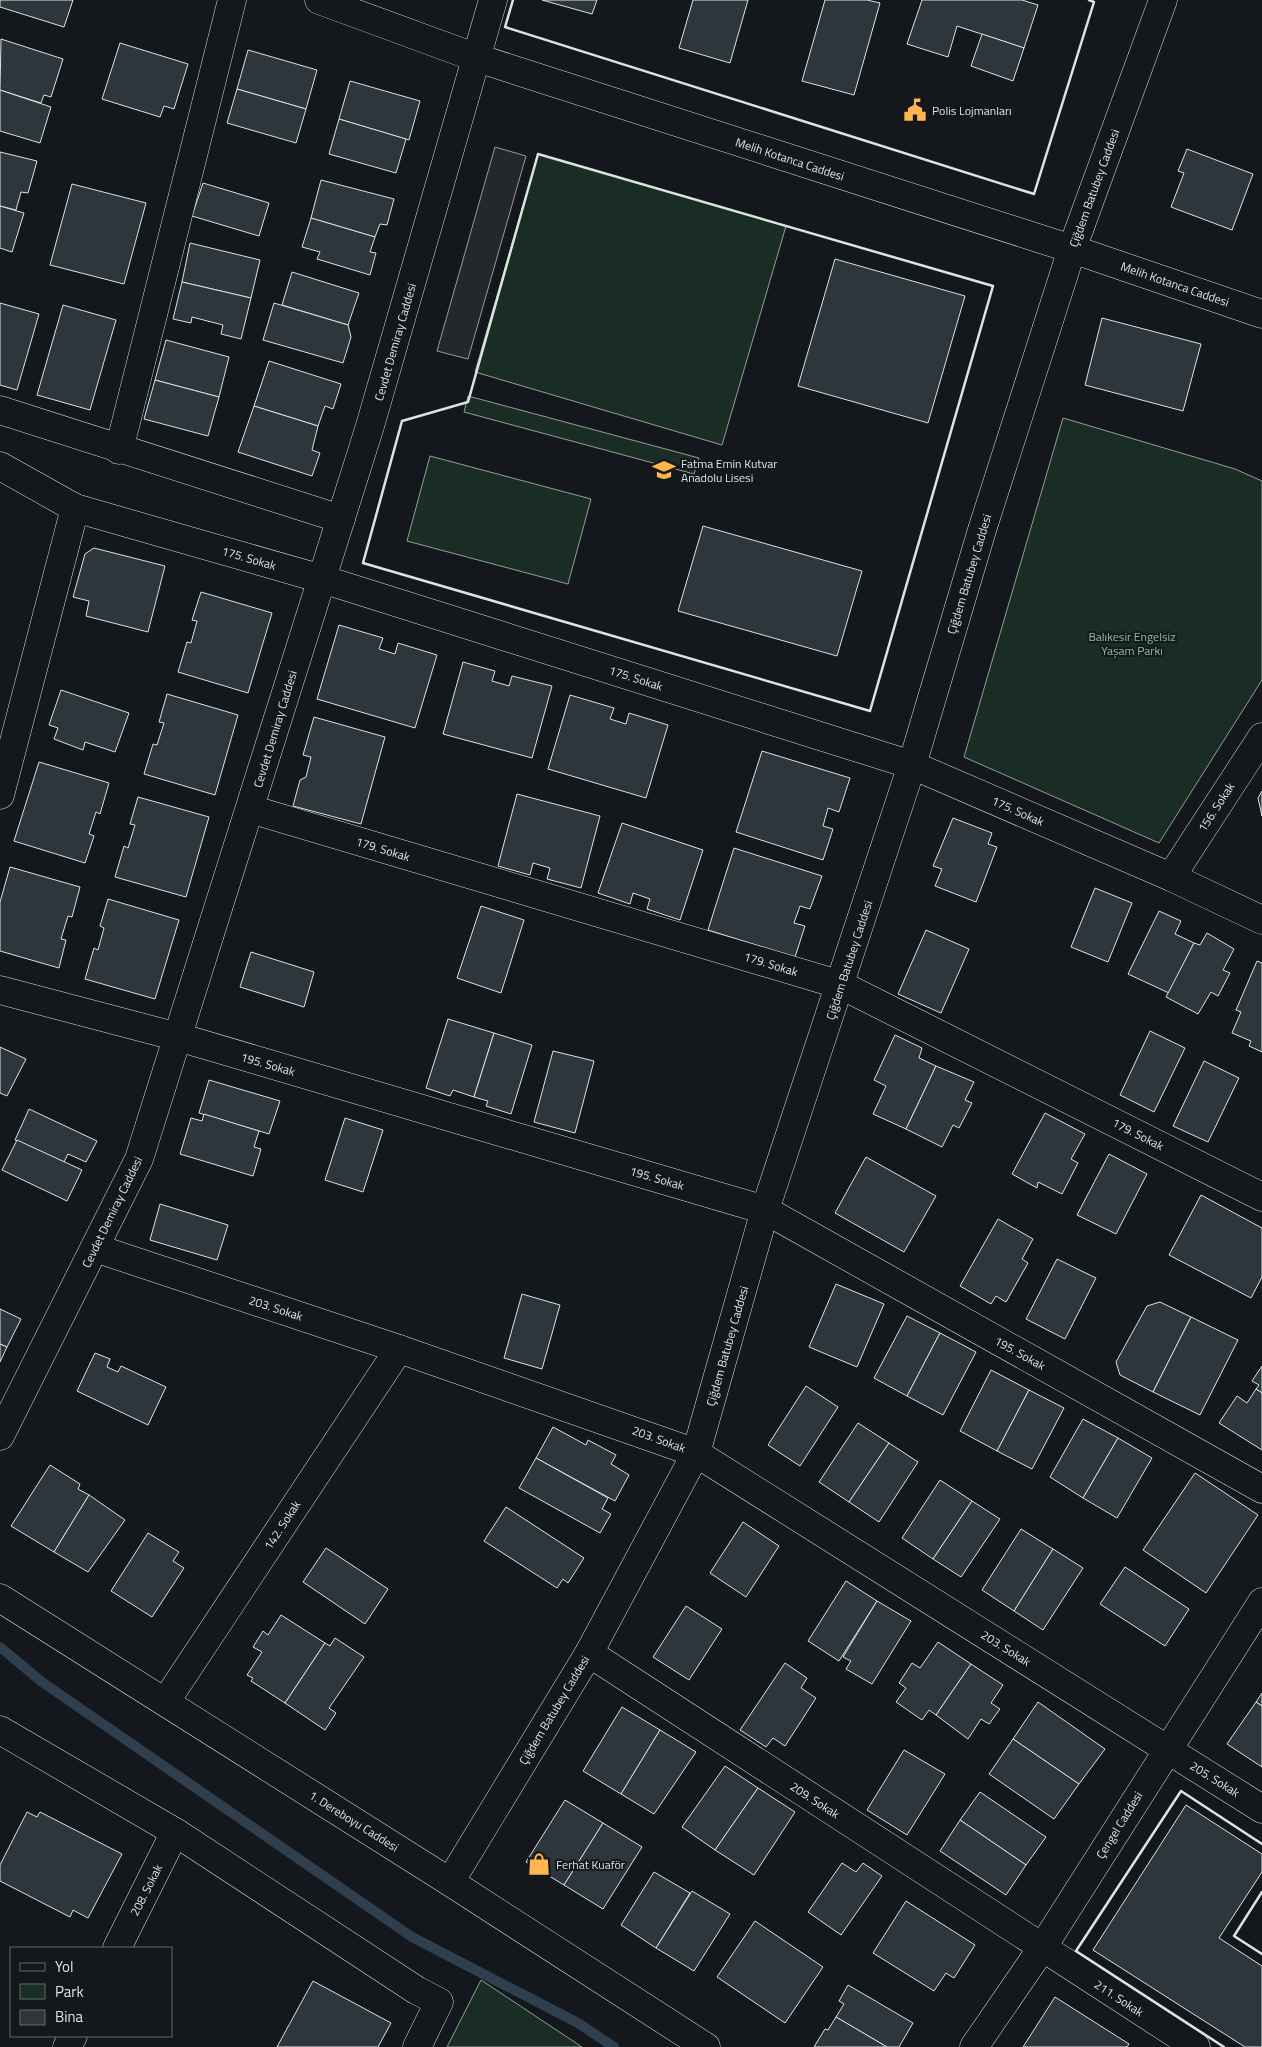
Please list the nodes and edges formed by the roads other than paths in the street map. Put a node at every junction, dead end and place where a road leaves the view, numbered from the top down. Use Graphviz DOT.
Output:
graph roads {
  1 [pos="232,0"];
  2 [pos="319,0"];
  3 [pos="493,0"];
  4 [pos="1163,0"];
  5 [pos="477,58"];
  6 [pos="1072,249"];
  7 [pos="1262,314"];
  8 [pos="0,410"];
  9 [pos="119,450"];
  10 [pos="0,466"];
  11 [pos="75,508"];
  12 [pos="341,518"];
  13 [pos="322,579"];
  14 [pos="9,726"];
  15 [pos="1262,737"];
  16 [pos="912,765"];
  17 [pos="0,795"];
  18 [pos="250,809"];
  19 [pos="1170,877"];
  20 [pos="1262,920"];
  21 [pos="841,985"];
  22 [pos="0,990"];
  23 [pos="178,1037"];
  24 [pos="1262,1196"];
  25 [pos="766,1210"];
  26 [pos="94,1248"];
  27 [pos="398,1349"];
  28 [pos="0,1436"];
  29 [pos="696,1453"];
  30 [pos="1262,1489"];
  31 [pos="0,1598"];
  32 [pos="1262,1602"];
  33 [pos="589,1653"];
  34 [pos="166,1702"];
  35 [pos="0,1730"];
  36 [pos="1168,1750"];
  37 [pos="1262,1809"];
  38 [pos="175,1832"];
  39 [pos="450,1882"];
  40 [pos="118,1947"];
  41 [pos="1042,1948"];
  42 [pos="417,2047"];
  43 [pos="706,2047"];
  44 [pos="974,2047"];
  45 [pos="1196,2047"];
  1 -- 9 [label="street"];
  2 -- 5 [label="street, Melih Kotanca Caddesi"];
  3 -- 5 [label="street, Cevdet Demiray Caddesi"];
  4 -- 6 [label="street, Çiğdem Batubey Caddesi"];
  5 -- 6 [label="street, Melih Kotanca Caddesi"];
  5 -- 12 [label="street, Cevdet Demiray Caddesi"];
  6 -- 7 [label="street, Melih Kotanca Caddesi"];
  6 -- 16 [label="street, Çiğdem Batubey Caddesi"];
  8 -- 9 [label="street"];
  9 -- 12 [label="street"];
  10 -- 11 [label="street, 175. Sokak"];
  11 -- 13 [label="street, 175. Sokak"];
  11 -- 14 [label="street"];
  12 -- 13 [label="street, Cevdet Demiray Caddesi"];
  13 -- 16 [label="street, 175. Sokak"];
  13 -- 18 [label="street, Cevdet Demiray Caddesi"];
  14 -- 17 [label="street"];
  15 -- 19 [label="street, 156. Sokak"];
  16 -- 19 [label="street, 175. Sokak"];
  16 -- 21 [label="street, Çiğdem Batubey Caddesi"];
  18 -- 21 [label="street, 179. Sokak"];
  18 -- 23 [label="street, Cevdet Demiray Caddesi"];
  19 -- 20 [label="street, 175. Sokak"];
  21 -- 24 [label="street, 179. Sokak"];
  21 -- 25 [label="street, Çiğdem Batubey Caddesi"];
  22 -- 23 [label="street, 195. Sokak"];
  23 -- 25 [label="street, 195. Sokak"];
  23 -- 26 [label="street, Cevdet Demiray Caddesi"];
  25 -- 29 [label="street, Çiğdem Batubey Caddesi"];
  25 -- 30 [label="street, 195. Sokak"];
  26 -- 27 [label="street, 203. Sokak"];
  26 -- 28 [label="street, Cevdet Demiray Caddesi"];
  27 -- 29 [label="street, 203. Sokak"];
  27 -- 34 [label="street, 142. Sokak"];
  29 -- 33 [label="street, Çiğdem Batubey Caddesi"];
  29 -- 36 [label="street, 203. Sokak"];
  31 -- 34 [label="street, 1. Dereboyu Caddesi"];
  32 -- 36 [label="street, Çengel Caddesi"];
  33 -- 39 [label="street, Çiğdem Batubey Caddesi"];
  33 -- 41 [label="street, 209. Sokak"];
  34 -- 39 [label="street, 1. Dereboyu Caddesi"];
  35 -- 38 [label="street"];
  36 -- 37 [label="street, 205. Sokak"];
  36 -- 41 [label="street, Çengel Caddesi"];
  38 -- 40 [label="street, 208. Sokak"];
  38 -- 42 [label="street"];
  39 -- 43 [label="street, 1. Dereboyu Caddesi"];
  41 -- 44 [label="street, Çengel Caddesi"];
  41 -- 45 [label="street, 211. Sokak"];
}
